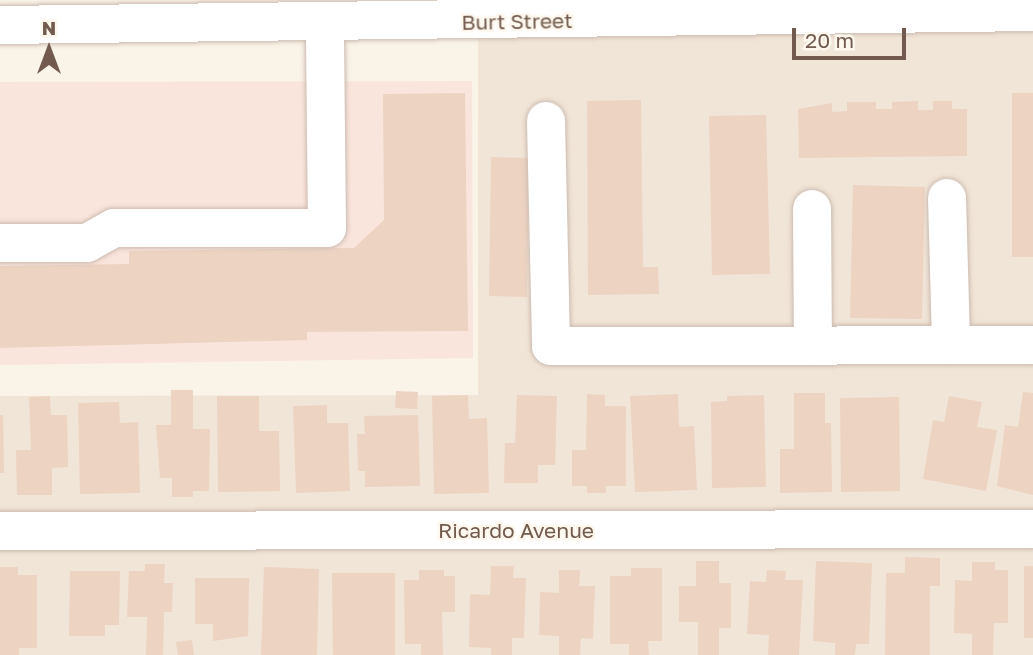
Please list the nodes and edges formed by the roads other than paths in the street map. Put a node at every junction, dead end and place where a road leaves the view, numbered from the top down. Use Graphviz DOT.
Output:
graph roads {
  1 [pos="507,10"];
  2 [pos="150,12"];
  3 [pos="1033,12"];
  4 [pos="326,22"];
  5 [pos="0,25"];
  6 [pos="546,121"];
  7 [pos="947,198"];
  8 [pos="812,209"];
  9 [pos="0,243"];
  10 [pos="951,345"];
  11 [pos="1033,345"];
  12 [pos="813,346"];
  13 [pos="1033,529"];
  14 [pos="0,531"];
  1 -- 3 [label="street, Burt Street"];
  1 -- 4 [label="street, Burt Street"];
  2 -- 4 [label="street, Burt Street"];
  2 -- 5 [label="street, Burt Street"];
  4 -- 9 [label="street"];
  6 -- 12 [label="street"];
  7 -- 10 [label="street"];
  8 -- 12 [label="street"];
  10 -- 11 [label="street"];
  10 -- 12 [label="street"];
  13 -- 14 [label="street, Ricardo Avenue"];
}
